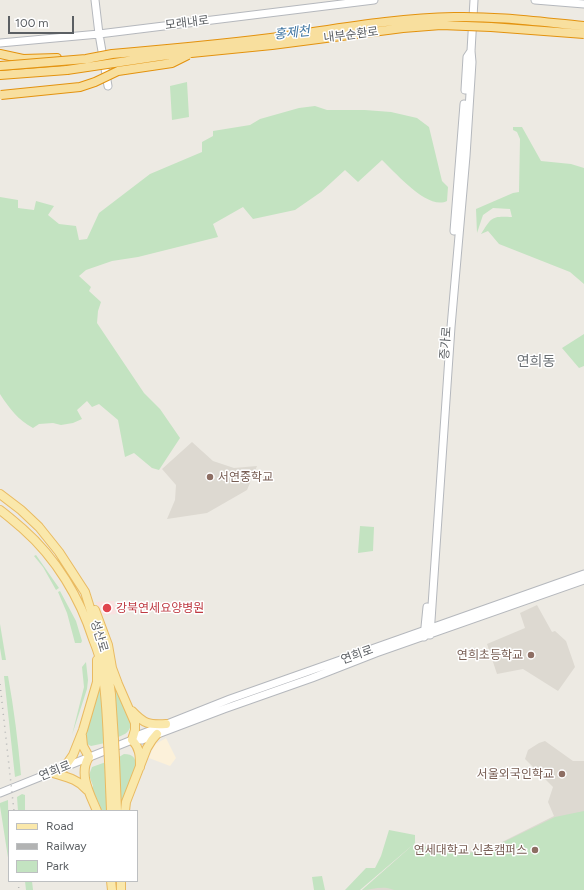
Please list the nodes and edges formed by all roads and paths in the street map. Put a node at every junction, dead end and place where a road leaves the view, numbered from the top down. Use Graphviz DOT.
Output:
graph roads {
  1 [pos="95,0"];
  2 [pos="374,0"];
  3 [pos="535,0"];
  4 [pos="474,2"];
  5 [pos="584,4"];
  6 [pos="584,26"];
  7 [pos="99,34"];
  8 [pos="584,34"];
  9 [pos="0,42"];
  10 [pos="191,53"];
  11 [pos="0,54"];
  12 [pos="86,59"];
  13 [pos="0,66"];
  14 [pos="0,75"];
  15 [pos="108,83"];
  16 [pos="0,95"];
  17 [pos="0,494"];
  18 [pos="0,510"];
  19 [pos="584,574"];
  20 [pos="584,580"];
  21 [pos="85,592"];
  22 [pos="427,632"];
  23 [pos="97,651"];
  24 [pos="128,707"];
  25 [pos="166,724"];
  26 [pos="83,730"];
  27 [pos="157,734"];
  28 [pos="132,740"];
  29 [pos="111,741"];
  30 [pos="89,757"];
  31 [pos="112,760"];
  32 [pos="140,767"];
  33 [pos="64,768"];
  34 [pos="53,773"];
  35 [pos="0,793"];
  36 [pos="91,795"];
  37 [pos="97,810"];
  38 [pos="111,810"];
  39 [pos="117,810"];
  40 [pos="125,810"];
  1 -- 7 [label="main road"];
  2 -- 7 [label="main road, 모래내로"];
  3 -- 5 [label="main road"];
  4 -- 22 [label="main road, 증가로, bridge"];
  6 -- 12 [label="highway, 내부순환로, bridge"];
  7 -- 9 [label="main road, 모래내로"];
  7 -- 15 [label="main road, bridge"];
  8 -- 10 [label="highway, 내부순환로, bridge"];
  10 -- 14 [label="highway, 내부순환로, bridge"];
  10 -- 16 [label="highway, bridge"];
  11 -- 12 [label="highway, bridge"];
  12 -- 13 [label="highway, 내부순환로, bridge"];
  17 -- 21 [label="main road, 성산로"];
  18 -- 23 [label="main road, 성산로"];
  19 -- 22 [label="main road, 연희로"];
  20 -- 22 [label="main road, 연희로"];
  21 -- 24 [label="main road"];
  21 -- 29 [label="main road, 성산로"];
  22 -- 25 [label="main road, 연희로"];
  22 -- 27 [label="main road, 연희로"];
  23 -- 26 [label="main road"];
  23 -- 29 [label="main road, 성산로"];
  24 -- 25 [label="main road"];
  24 -- 28 [label="main road"];
  25 -- 28 [label="main road, 연희로"];
  26 -- 30 [label="main road"];
  26 -- 33 [label="main road"];
  27 -- 28 [label="main road, 연희로"];
  27 -- 32 [label="main road"];
  28 -- 30 [label="main road, 연희로"];
  28 -- 32 [label="main road"];
  29 -- 31 [label="main road, 성산로, bridge"];
  30 -- 33 [label="main road, 연희로"];
  30 -- 36 [label="main road"];
  31 -- 38 [label="main road, 성산로"];
  31 -- 39 [label="main road, 성산로"];
  32 -- 40 [label="main road"];
  33 -- 34 [label="main road, 연희로"];
  34 -- 35 [label="main road, 연희로"];
  34 -- 36 [label="main road"];
  36 -- 37 [label="main road"];
}
